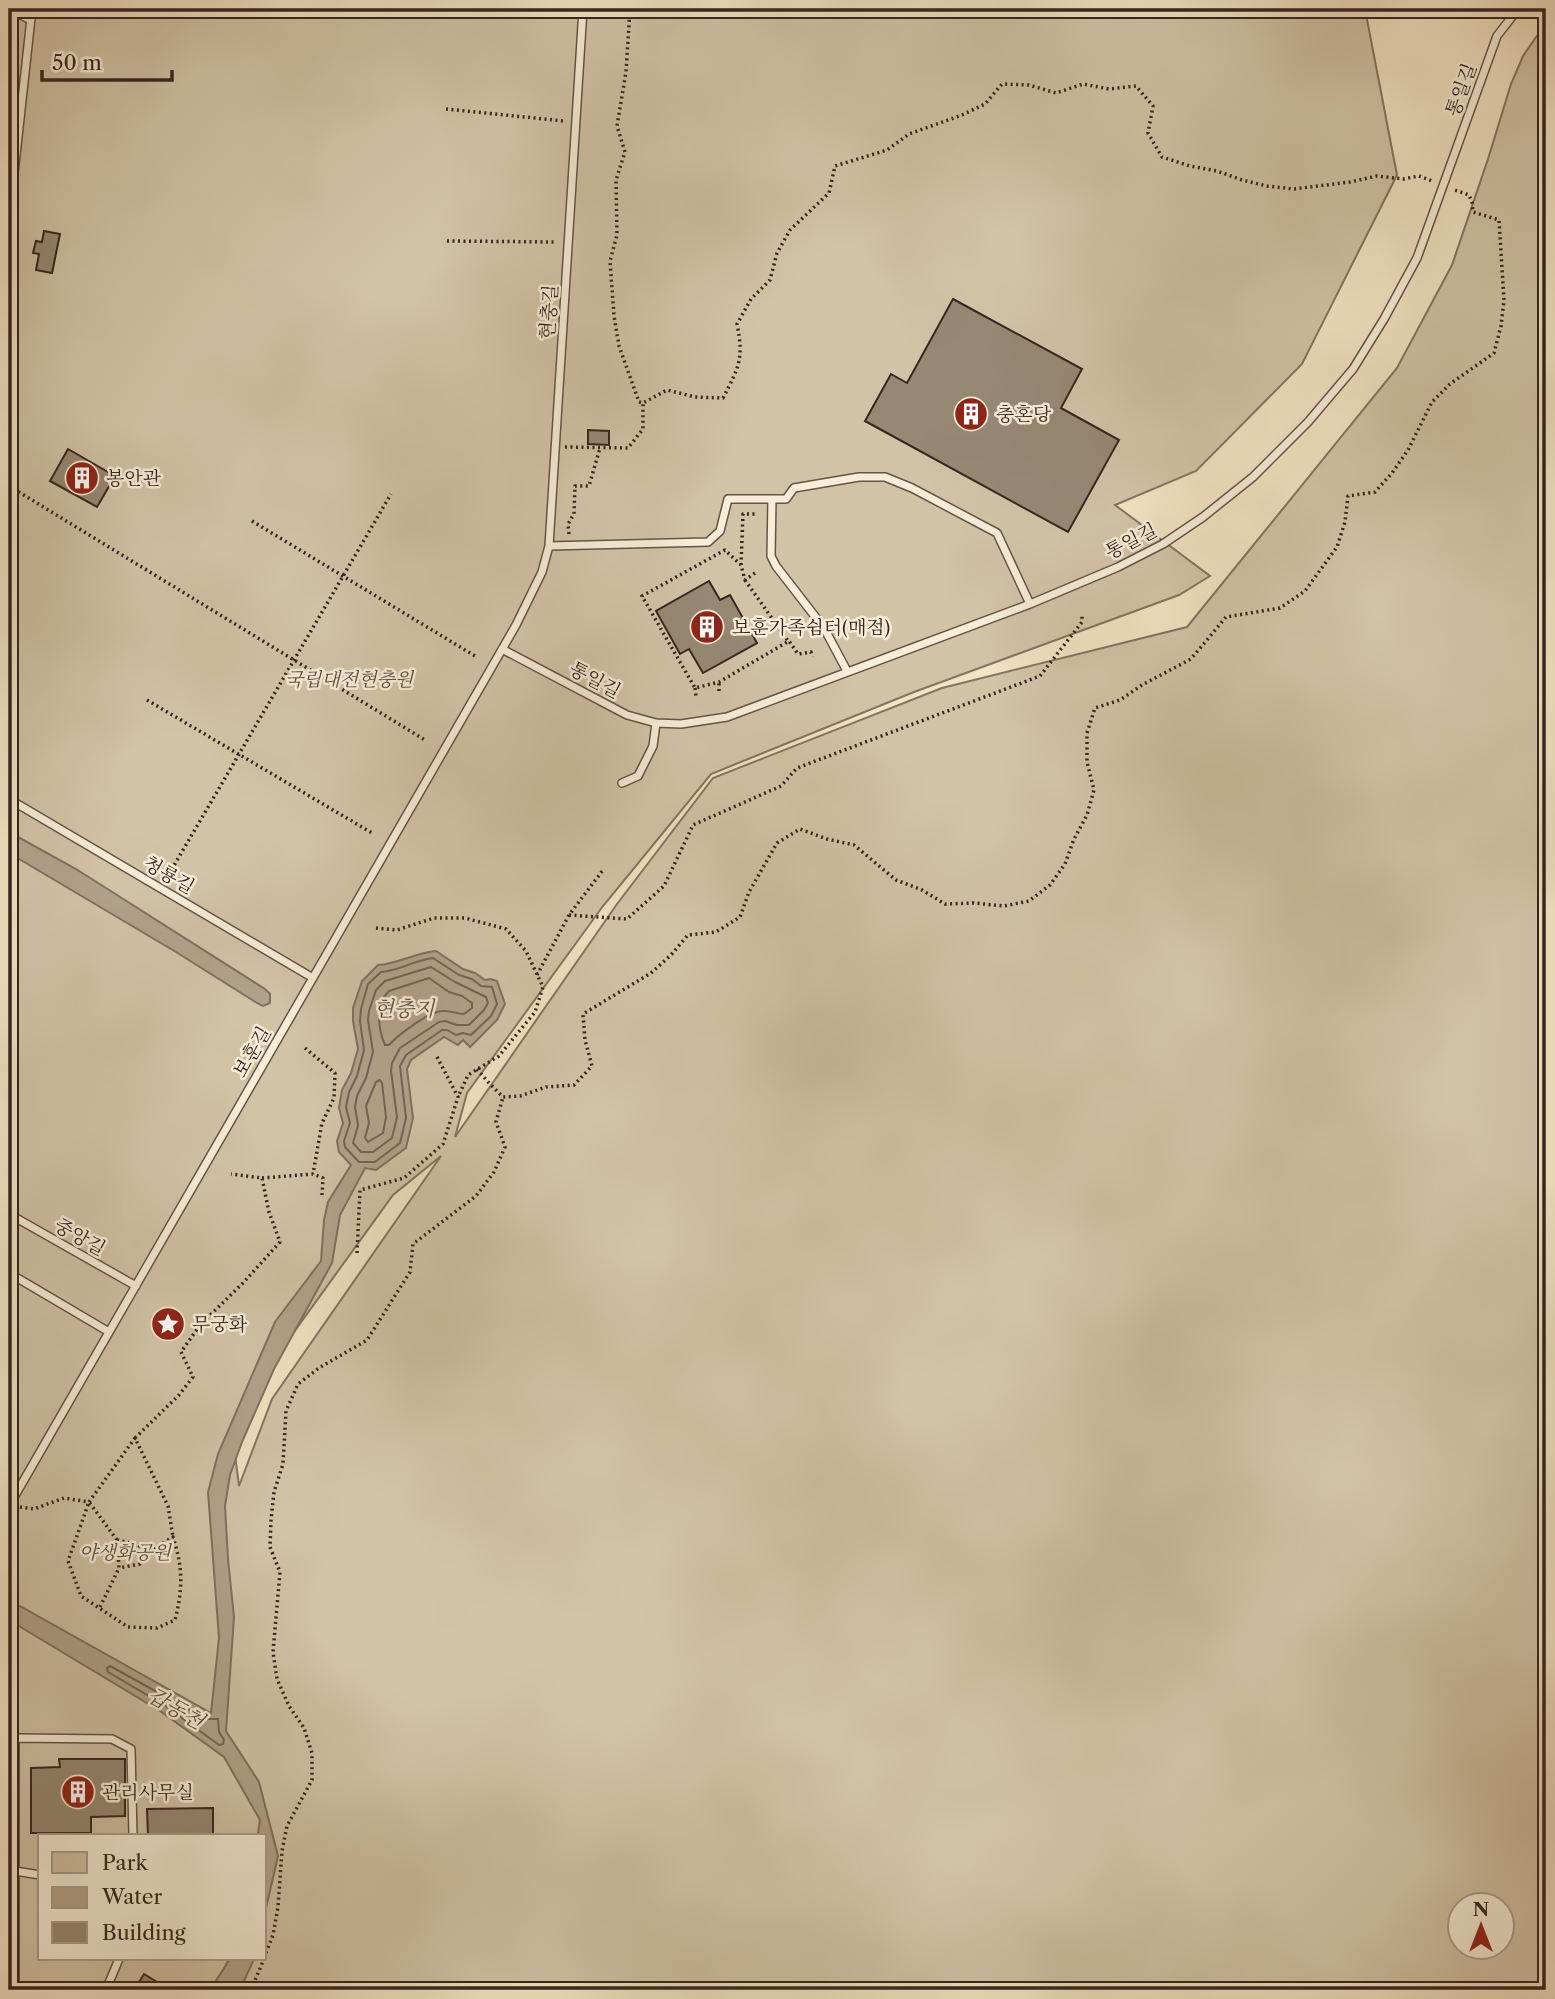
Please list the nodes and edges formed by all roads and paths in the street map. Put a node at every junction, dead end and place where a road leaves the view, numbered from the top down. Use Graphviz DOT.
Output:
graph roads {
  1 [pos="9,9"];
  2 [pos="32,9"];
  3 [pos="583,9"];
  4 [pos="629,9"];
  5 [pos="1518,9"];
  6 [pos="31,20"];
  7 [pos="446,109"];
  8 [pos="564,121"];
  9 [pos="1443,186"];
  10 [pos="9,219"];
  11 [pos="447,241"];
  12 [pos="556,242"];
  13 [pos="643,403"];
  14 [pos="555,446"];
  15 [pos="600,448"];
  16 [pos="9,486"];
  17 [pos="391,495"];
  18 [pos="772,499"];
  19 [pos="756,514"];
  20 [pos="252,521"];
  21 [pos="569,536"];
  22 [pos="549,545"];
  23 [pos="741,565"];
  24 [pos="755,573"];
  25 [pos="344,576"];
  26 [pos="745,580"];
  27 [pos="1030,604"];
  28 [pos="523,613"];
  29 [pos="1082,614"];
  30 [pos="789,641"];
  31 [pos="502,649"];
  32 [pos="474,656"];
  33 [pos="812,657"];
  34 [pos="294,660"];
  35 [pos="847,671"];
  36 [pos="719,682"];
  37 [pos="695,688"];
  38 [pos="719,691"];
  39 [pos="696,696"];
  40 [pos="147,699"];
  41 [pos="656,723"];
  42 [pos="425,740"];
  43 [pos="239,755"];
  44 [pos="622,783"];
  45 [pos="9,799"];
  46 [pos="372,833"];
  47 [pos="603,870"];
  48 [pos="161,888"];
  49 [pos="569,915"];
  50 [pos="376,928"];
  51 [pos="537,975"];
  52 [pos="313,978"];
  53 [pos="305,1048"];
  54 [pos="436,1055"];
  55 [pos="477,1069"];
  56 [pos="458,1097"];
  57 [pos="503,1097"];
  58 [pos="231,1174"];
  59 [pos="313,1174"];
  60 [pos="262,1178"];
  61 [pos="322,1195"];
  62 [pos="9,1214"];
  63 [pos="357,1253"];
  64 [pos="9,1273"];
  65 [pos="136,1286"];
  66 [pos="109,1332"];
  67 [pos="135,1438"];
  68 [pos="89,1502"];
  69 [pos="9,1506"];
  70 [pos="173,1537"];
  71 [pos="117,1540"];
  72 [pos="150,1551"];
  73 [pos="119,1568"];
  74 [pos="100,1607"];
  75 [pos="12,1808"];
  76 [pos="132,1834"];
  77 [pos="15,1871"];
  78 [pos="38,1875"];
  79 [pos="266,1954"];
  80 [pos="118,1960"];
  81 [pos="264,1960"];
  82 [pos="15,1990"];
  83 [pos="107,1990"];
  84 [pos="251,1990"];
  1 -- 6 [label="lane"];
  2 -- 6 [label="lane"];
  3 -- 14 [label="lane, 현충길"];
  4 -- 13 [label="path"];
  5 -- 9 [label="lane, 통일길"];
  6 -- 10 [label="lane"];
  7 -- 8 [label="path"];
  9 -- 13 [label="path"];
  9 -- 27 [label="lane, 통일길"];
  9 -- 57 [label="path"];
  11 -- 12 [label="path"];
  13 -- 15 [label="path"];
  14 -- 15 [label="path"];
  14 -- 22 [label="lane, 현충길"];
  15 -- 21 [label="path"];
  16 -- 34 [label="path"];
  17 -- 25 [label="path"];
  18 -- 22 [label="lane"];
  18 -- 27 [label="lane"];
  18 -- 35 [label="lane"];
  19 -- 23 [label="path"];
  20 -- 25 [label="path"];
  22 -- 28 [label="lane, 현충길"];
  23 -- 26 [label="path"];
  23 -- 37 [label="path"];
  24 -- 26 [label="path"];
  25 -- 32 [label="path"];
  25 -- 34 [label="path"];
  26 -- 30 [label="path"];
  27 -- 35 [label="lane, 통일길"];
  28 -- 31 [label="lane, 보훈길"];
  29 -- 49 [label="path"];
  30 -- 33 [label="path"];
  30 -- 36 [label="path"];
  31 -- 41 [label="lane, 통일길"];
  31 -- 52 [label="lane, 보훈길"];
  34 -- 42 [label="path"];
  34 -- 43 [label="path"];
  35 -- 41 [label="lane, 통일길"];
  36 -- 37 [label="path"];
  36 -- 38 [label="path"];
  37 -- 39 [label="path"];
  40 -- 43 [label="path"];
  41 -- 44 [label="lane"];
  43 -- 46 [label="path"];
  43 -- 48 [label="path"];
  45 -- 48 [label="lane, 청룡길"];
  47 -- 49 [label="path"];
  48 -- 52 [label="lane, 청룡길"];
  49 -- 51 [label="path"];
  50 -- 51 [label="path"];
  51 -- 55 [label="path"];
  52 -- 65 [label="lane, 보훈길"];
  53 -- 59 [label="path"];
  54 -- 56 [label="path"];
  55 -- 56 [label="path"];
  55 -- 57 [label="path"];
  56 -- 63 [label="path"];
  57 -- 79 [label="path"];
  58 -- 60 [label="path"];
  59 -- 60 [label="path"];
  59 -- 61 [label="path"];
  60 -- 67 [label="path"];
  62 -- 65 [label="lane, 중앙길"];
  64 -- 66 [label="lane"];
  65 -- 66 [label="lane, 보훈길"];
  66 -- 69 [label="lane, 보훈길"];
  67 -- 68 [label="path"];
  67 -- 70 [label="path"];
  68 -- 69 [label="path"];
  68 -- 71 [label="path"];
  68 -- 74 [label="path"];
  70 -- 72 [label="path"];
  70 -- 74 [label="path"];
  71 -- 72 [label="path"];
  71 -- 73 [label="path"];
  72 -- 73 [label="path"];
  73 -- 74 [label="path"];
  75 -- 76 [label="lane"];
  75 -- 77 [label="lane"];
  77 -- 78 [label="lane"];
  77 -- 82 [label="lane"];
  80 -- 83 [label="lane"];
  81 -- 84 [label="path"];
}
